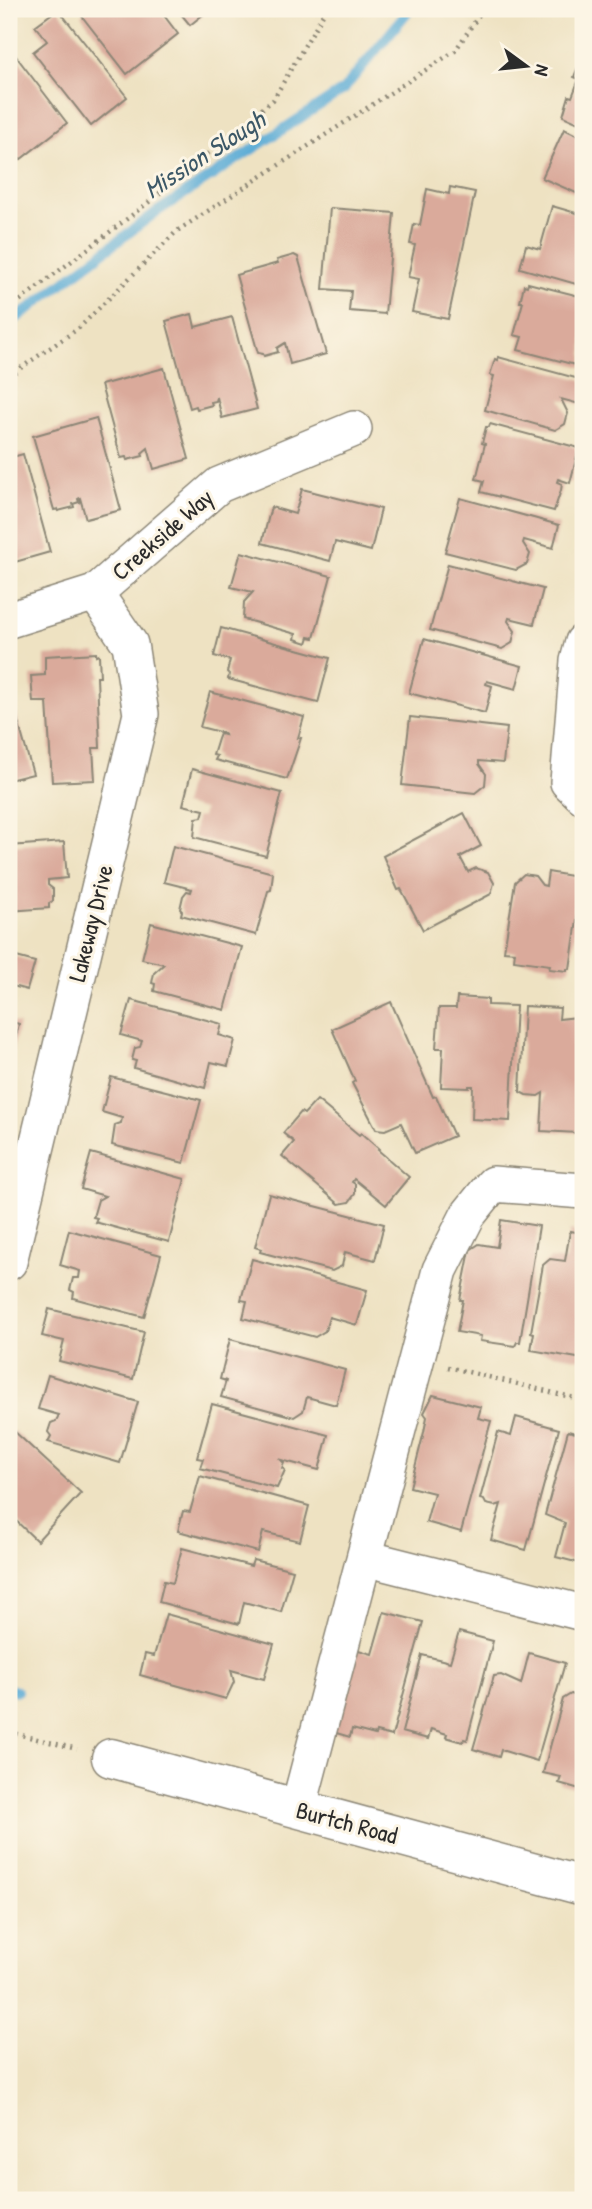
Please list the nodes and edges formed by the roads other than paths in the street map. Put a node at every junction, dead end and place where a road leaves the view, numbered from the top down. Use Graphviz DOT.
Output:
graph roads {
  1 [pos="354,429"];
  2 [pos="94,593"];
  3 [pos="9,620"];
  4 [pos="583,642"];
  5 [pos="583,796"];
  6 [pos="583,1191"];
  7 [pos="9,1262"];
  8 [pos="365,1558"];
  9 [pos="583,1613"];
  10 [pos="111,1758"];
  11 [pos="298,1809"];
  12 [pos="583,1886"];
  1 -- 2 [label="street, Creekside Way"];
  2 -- 3 [label="street, Creekside Way"];
  2 -- 7 [label="street, Lakeway Drive"];
  4 -- 5 [label="street"];
  6 -- 8 [label="street"];
  8 -- 9 [label="street"];
  8 -- 11 [label="street"];
  10 -- 11 [label="main road, Burtch Road"];
  11 -- 12 [label="main road, Burtch Road"];
}
